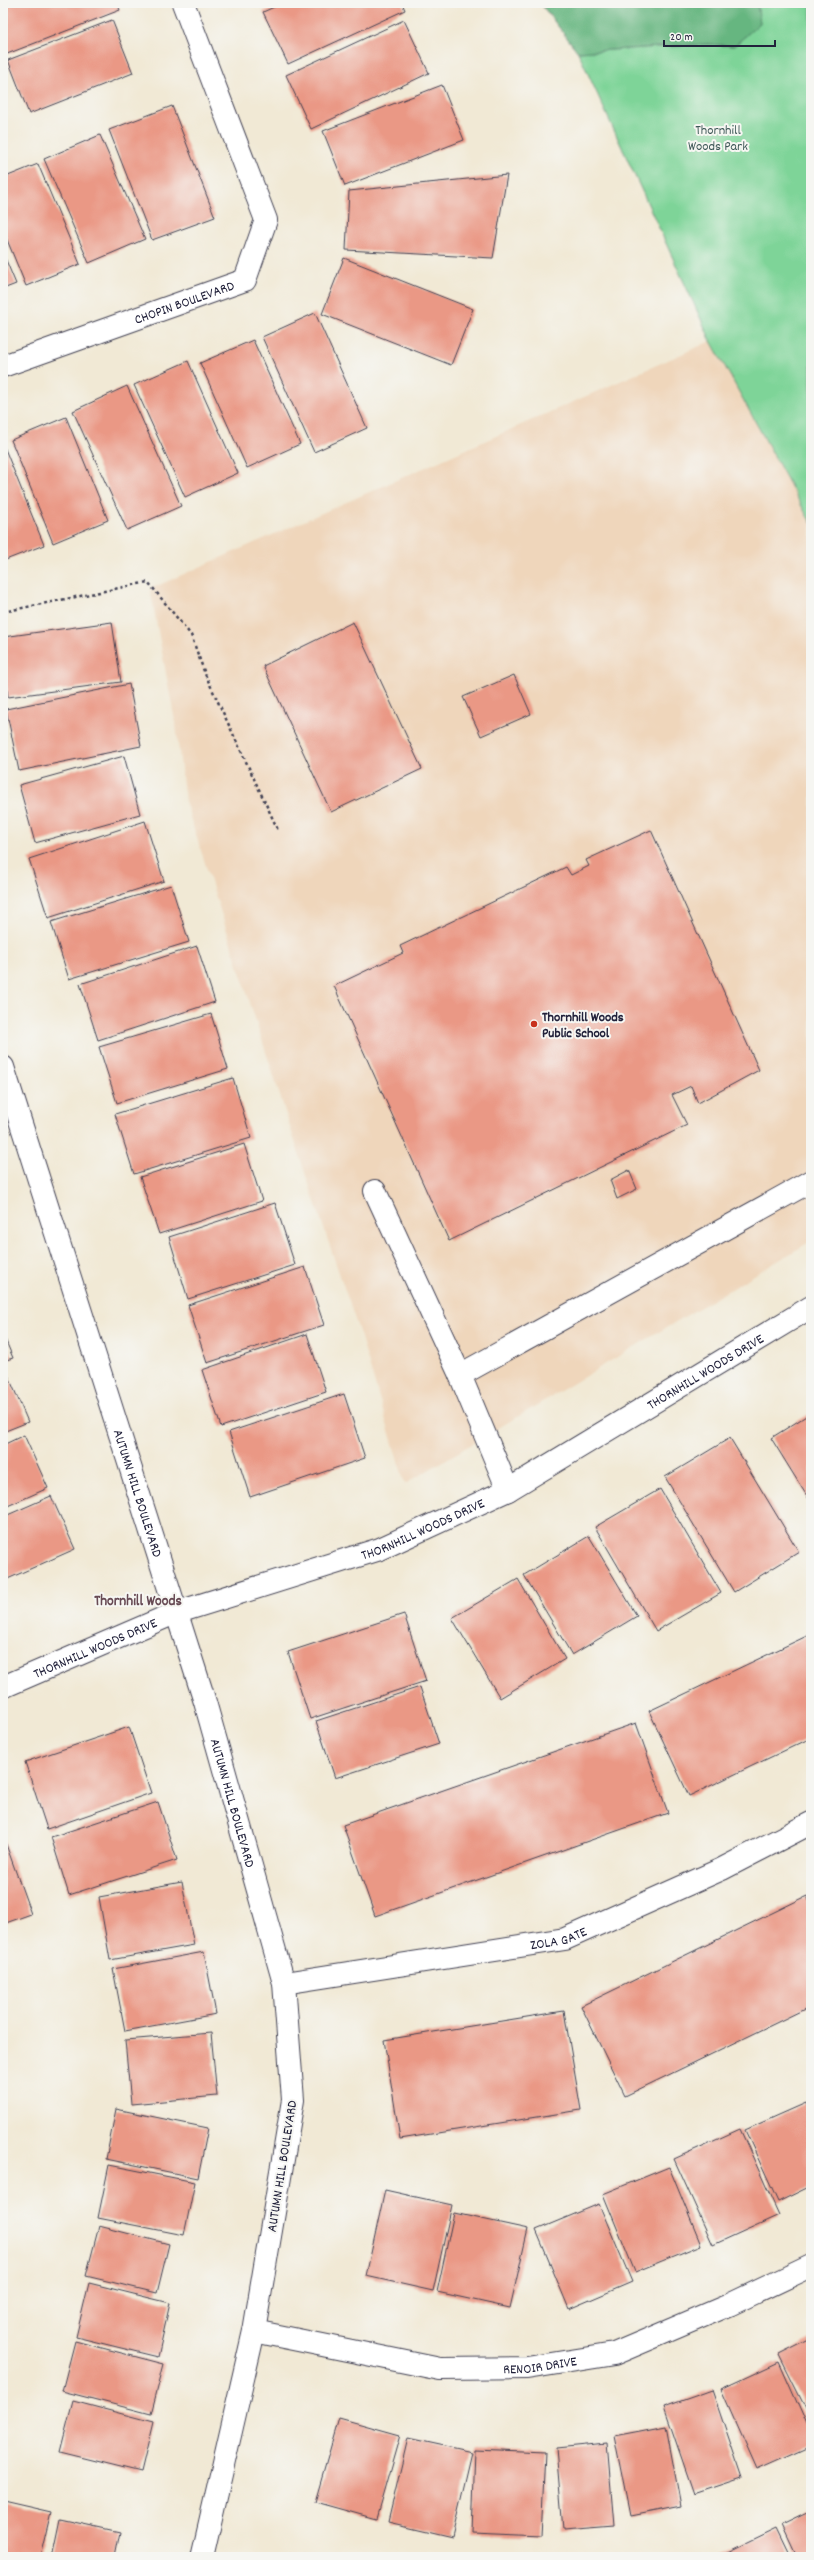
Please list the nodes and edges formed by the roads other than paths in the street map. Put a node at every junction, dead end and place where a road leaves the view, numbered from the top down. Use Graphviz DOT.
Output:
graph roads {
  1 [pos="183,3"];
  2 [pos="3,366"];
  3 [pos="3,1066"];
  4 [pos="811,1181"];
  5 [pos="374,1191"];
  6 [pos="811,1307"];
  7 [pos="460,1375"];
  8 [pos="508,1490"];
  9 [pos="175,1613"];
  10 [pos="3,1687"];
  11 [pos="811,1823"];
  12 [pos="284,1983"];
  13 [pos="811,2266"];
  14 [pos="254,2331"];
  15 [pos="202,2557"];
  1 -- 2 [label="street, CHOPIN BOULEVARD"];
  3 -- 9 [label="street, AUTUMN HILL BOULEVARD"];
  4 -- 7 [label="street"];
  5 -- 7 [label="street"];
  6 -- 8 [label="street, THORNHILL WOODS DRIVE"];
  7 -- 8 [label="street"];
  8 -- 9 [label="street, THORNHILL WOODS DRIVE"];
  9 -- 10 [label="street, THORNHILL WOODS DRIVE"];
  9 -- 12 [label="street, AUTUMN HILL BOULEVARD"];
  11 -- 12 [label="street, ZOLA GATE"];
  12 -- 14 [label="street, AUTUMN HILL BOULEVARD"];
  13 -- 14 [label="street, RENOIR DRIVE"];
  14 -- 15 [label="street, AUTUMN HILL BOULEVARD"];
}
